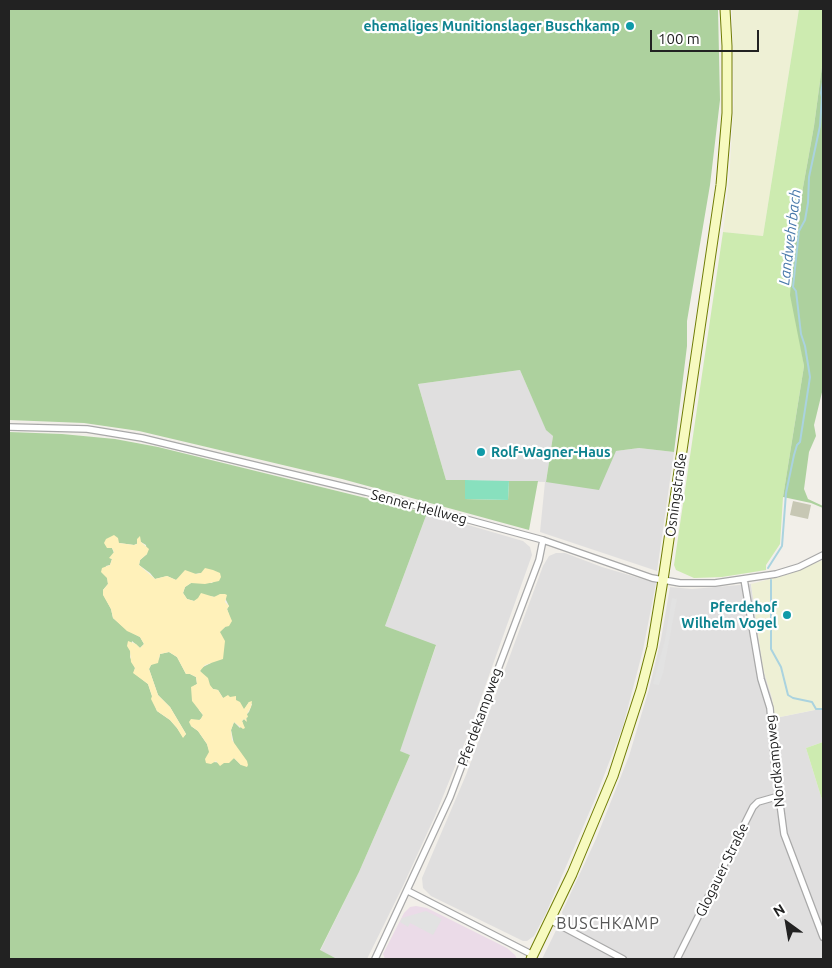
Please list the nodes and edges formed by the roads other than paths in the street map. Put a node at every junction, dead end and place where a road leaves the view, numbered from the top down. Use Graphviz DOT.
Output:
graph roads {
  1 [pos="725,9"];
  2 [pos="9,426"];
  3 [pos="544,540"];
  4 [pos="823,555"];
  5 [pos="744,579"];
  6 [pos="663,580"];
  7 [pos="779,796"];
  8 [pos="408,891"];
  9 [pos="550,920"];
  10 [pos="823,937"];
  11 [pos="532,957"];
  12 [pos="375,959"];
  13 [pos="623,959"];
  14 [pos="677,959"];
  1 -- 6 [label="main road, Osningstraße"];
  2 -- 3 [label="street, Senner Hellweg"];
  3 -- 6 [label="street, Senner Hellweg"];
  3 -- 8 [label="street, Pferdekampweg"];
  4 -- 5 [label="street, Senner Hellweg"];
  5 -- 6 [label="street, Senner Hellweg"];
  5 -- 7 [label="street, Nordkampweg"];
  6 -- 9 [label="main road, Osningstraße"];
  7 -- 10 [label="street, Nordkampweg"];
  7 -- 14 [label="street, Glogauer Straße"];
  8 -- 11 [label="street"];
  8 -- 12 [label="street, Pferdekampweg"];
  9 -- 11 [label="main road, Osningstraße"];
  9 -- 13 [label="street"];
}
